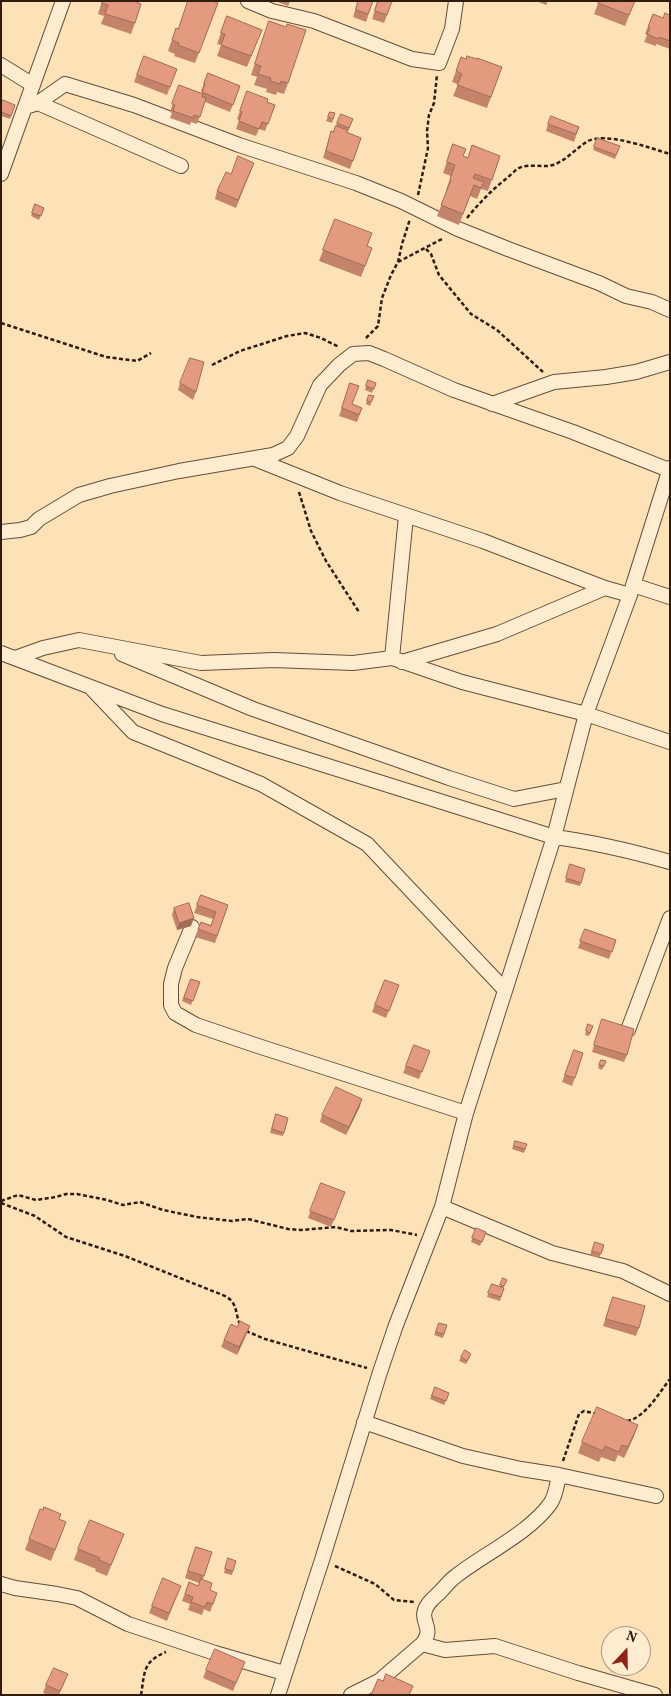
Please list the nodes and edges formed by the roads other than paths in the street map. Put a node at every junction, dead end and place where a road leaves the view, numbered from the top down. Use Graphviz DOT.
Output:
graph roads {
  1 [pos="63,1"];
  2 [pos="248,1"];
  3 [pos="456,1"];
  4 [pos="1,65"];
  5 [pos="33,85"];
  6 [pos="32,105"];
  7 [pos="181,166"];
  8 [pos="1,174"];
  9 [pos="670,310"];
  10 [pos="670,362"];
  11 [pos="492,404"];
  12 [pos="253,458"];
  13 [pos="669,469"];
  14 [pos="406,516"];
  15 [pos="1,532"];
  16 [pos="605,588"];
  17 [pos="631,590"];
  18 [pos="670,598"];
  19 [pos="99,644"];
  20 [pos="1,653"];
  21 [pos="15,658"];
  22 [pos="397,660"];
  23 [pos="90,686"];
  24 [pos="586,714"];
  25 [pos="670,742"];
  26 [pos="566,789"];
  27 [pos="554,837"];
  28 [pos="670,862"];
  29 [pos="670,919"];
  30 [pos="192,927"];
  31 [pos="505,990"];
  32 [pos="628,1030"];
  33 [pos="466,1113"];
  34 [pos="442,1207"];
  35 [pos="670,1294"];
  36 [pos="364,1422"];
  37 [pos="559,1475"];
  38 [pos="656,1496"];
  39 [pos="1,1584"];
  40 [pos="422,1644"];
  41 [pos="284,1673"];
  42 [pos="278,1695"];
  43 [pos="351,1695"];
  44 [pos="655,1695"];
  1 -- 5 [label="street"];
  2 -- 3 [label="street"];
  4 -- 5 [label="street"];
  5 -- 6 [label="street"];
  6 -- 7 [label="street"];
  6 -- 8 [label="street"];
  6 -- 9 [label="street"];
  10 -- 11 [label="street"];
  11 -- 12 [label="street"];
  11 -- 13 [label="street"];
  12 -- 14 [label="street"];
  12 -- 15 [label="street"];
  13 -- 17 [label="street"];
  14 -- 16 [label="street"];
  14 -- 22 [label="street"];
  16 -- 17 [label="street"];
  16 -- 22 [label="street"];
  17 -- 18 [label="street"];
  17 -- 24 [label="street"];
  19 -- 21 [label="street"];
  19 -- 22 [label="street"];
  19 -- 26 [label="street"];
  20 -- 21 [label="street"];
  21 -- 23 [label="street"];
  22 -- 24 [label="street"];
  23 -- 27 [label="street"];
  23 -- 31 [label="street"];
  24 -- 25 [label="street"];
  24 -- 26 [label="street"];
  26 -- 27 [label="street"];
  27 -- 28 [label="street"];
  27 -- 31 [label="street"];
  29 -- 32 [label="street"];
  30 -- 33 [label="street"];
  31 -- 33 [label="street"];
  33 -- 34 [label="street"];
  34 -- 35 [label="street"];
  34 -- 36 [label="street"];
  36 -- 37 [label="street"];
  36 -- 41 [label="street"];
  37 -- 38 [label="street"];
  37 -- 40 [label="street"];
  39 -- 41 [label="street"];
  40 -- 43 [label="street"];
  40 -- 44 [label="street"];
  41 -- 42 [label="street"];
}
